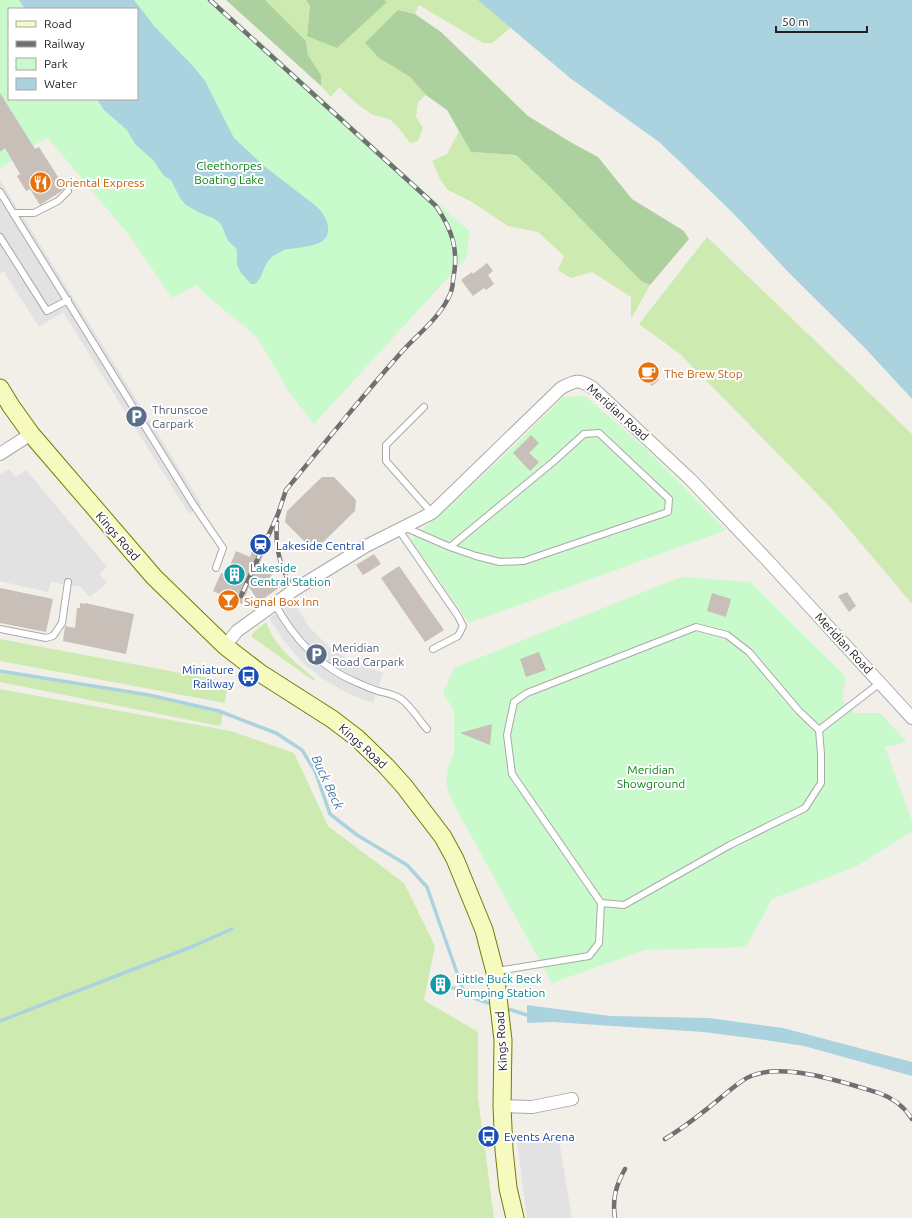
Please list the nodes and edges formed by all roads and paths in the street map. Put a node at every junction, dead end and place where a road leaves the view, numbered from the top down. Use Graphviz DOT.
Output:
graph roads {
  1 [pos="68,191"];
  2 [pos="0,192"];
  3 [pos="13,213"];
  4 [pos="0,237"];
  5 [pos="68,300"];
  6 [pos="0,388"];
  7 [pos="424,407"];
  8 [pos="31,434"];
  9 [pos="0,454"];
  10 [pos="432,513"];
  11 [pos="402,529"];
  12 [pos="450,547"];
  13 [pos="216,568"];
  14 [pos="68,582"];
  15 [pos="275,604"];
  16 [pos="0,629"];
  17 [pos="225,646"];
  18 [pos="434,649"];
  19 [pos="880,683"];
  20 [pos="912,718"];
  21 [pos="427,729"];
  22 [pos="818,730"];
  23 [pos="601,903"];
  24 [pos="495,972"];
  25 [pos="572,1099"];
  26 [pos="502,1106"];
  27 [pos="515,1218"];
  1 -- 3 [label="lane"];
  2 -- 3 [label="lane"];
  3 -- 5 [label="lane"];
  4 -- 5 [label="lane"];
  5 -- 13 [label="lane"];
  6 -- 8 [label="street, Kings Road"];
  7 -- 10 [label="lane"];
  8 -- 9 [label="street"];
  8 -- 17 [label="street, Kings Road"];
  10 -- 11 [label="street, Meridian Road"];
  10 -- 19 [label="street, Meridian Road"];
  11 -- 12 [label="lane"];
  11 -- 15 [label="street, Meridian Road"];
  11 -- 18 [label="lane"];
  12 -- 12 [label="lane"];
  14 -- 16 [label="lane"];
  15 -- 17 [label="street, Meridian Road"];
  15 -- 21 [label="lane"];
  17 -- 24 [label="street, Kings Road"];
  19 -- 20 [label="street, Meridian Road"];
  19 -- 22 [label="lane"];
  22 -- 23 [label="lane"];
  22 -- 23 [label="lane"];
  23 -- 24 [label="lane"];
  24 -- 26 [label="street, Kings Road"];
  25 -- 26 [label="street"];
  26 -- 27 [label="street, Kings Road"];
}
